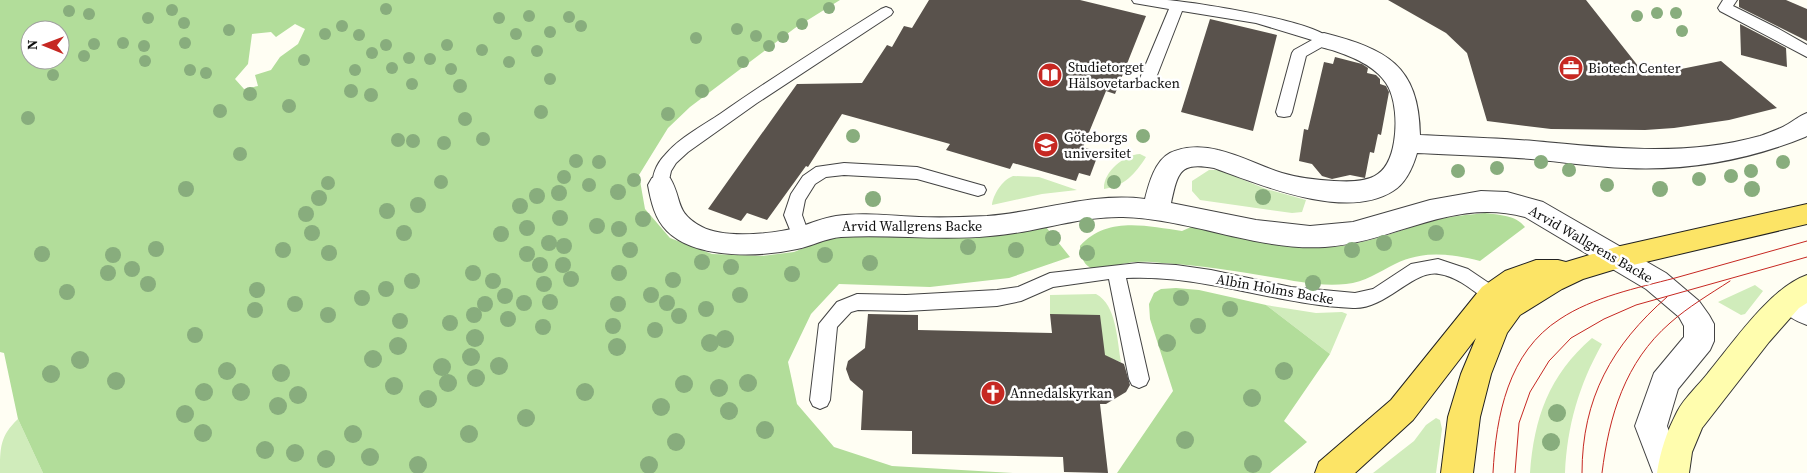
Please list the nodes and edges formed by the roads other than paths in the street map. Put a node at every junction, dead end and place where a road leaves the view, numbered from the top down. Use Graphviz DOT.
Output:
graph roads {
  1 [pos="1139,0"];
  2 [pos="1730,0"];
  3 [pos="1177,6"];
  4 [pos="886,12"];
  5 [pos="1324,40"];
  6 [pos="1807,52"];
  7 [pos="1146,83"];
  8 [pos="1284,112"];
  9 [pos="1807,122"];
  10 [pos="1407,143"];
  11 [pos="661,185"];
  12 [pos="978,190"];
  13 [pos="1156,210"];
  14 [pos="1807,214"];
  15 [pos="801,237"];
  16 [pos="1616,258"];
  17 [pos="1116,271"];
  18 [pos="1801,300"];
  19 [pos="1501,301"];
  20 [pos="1139,379"];
  21 [pos="820,400"];
  22 [pos="1331,473"];
  23 [pos="1457,473"];
  24 [pos="1671,473"];
  1 -- 3 [label="lane"];
  2 -- 6 [label="lane"];
  3 -- 5 [label="lane"];
  3 -- 7 [label="lane"];
  4 -- 11 [label="lane, Arvid Wallgrens Backe"];
  5 -- 8 [label="lane"];
  5 -- 10 [label="street"];
  9 -- 10 [label="street"];
  10 -- 13 [label="street"];
  11 -- 15 [label="street, Arvid Wallgrens Backe"];
  12 -- 15 [label="lane"];
  13 -- 15 [label="street, Arvid Wallgrens Backe"];
  13 -- 16 [label="street, Arvid Wallgrens Backe"];
  14 -- 16 [label="main road"];
  16 -- 19 [label="main road"];
  16 -- 24 [label="street, Arvid Wallgrens Backe"];
  17 -- 19 [label="lane, Albin Holms Backe"];
  17 -- 20 [label="lane"];
  17 -- 21 [label="lane, Albin Holms Backe"];
  18 -- 24 [label="main road"];
  19 -- 22 [label="main road"];
  19 -- 23 [label="main road"];
}
